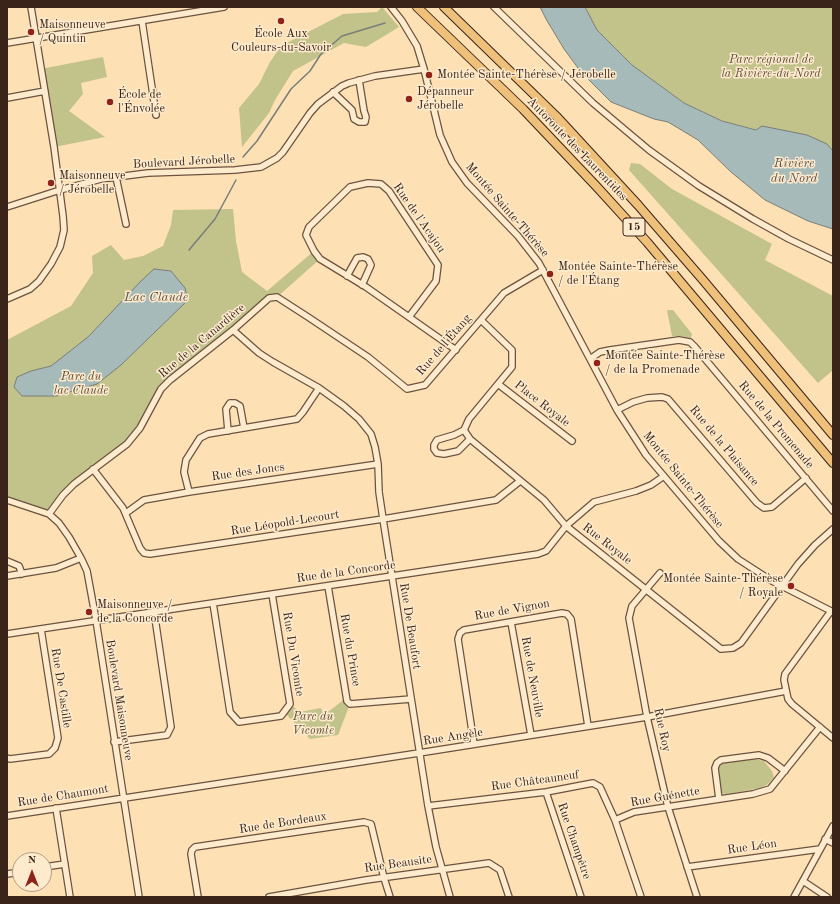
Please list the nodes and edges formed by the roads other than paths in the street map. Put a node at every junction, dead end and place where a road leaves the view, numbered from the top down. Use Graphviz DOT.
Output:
graph roads {
  1 [pos="31,7"];
  2 [pos="224,7"];
  3 [pos="391,7"];
  4 [pos="417,7"];
  5 [pos="444,7"];
  6 [pos="494,7"];
  7 [pos="142,21"];
  8 [pos="36,38"];
  9 [pos="7,43"];
  10 [pos="424,68"];
  11 [pos="359,80"];
  12 [pos="45,91"];
  13 [pos="334,92"];
  14 [pos="7,98"];
  15 [pos="156,116"];
  16 [pos="116,177"];
  17 [pos="60,190"];
  18 [pos="7,207"];
  19 [pos="126,224"];
  20 [pos="833,260"];
  21 [pos="543,270"];
  22 [pos="347,276"];
  23 [pos="362,285"];
  24 [pos="277,297"];
  25 [pos="7,299"];
  26 [pos="409,316"];
  27 [pos="481,320"];
  28 [pos="233,330"];
  29 [pos="456,350"];
  30 [pos="590,359"];
  31 [pos="498,384"];
  32 [pos="319,388"];
  33 [pos="617,410"];
  34 [pos="244,428"];
  35 [pos="464,430"];
  36 [pos="228,431"];
  37 [pos="833,434"];
  38 [pos="470,439"];
  39 [pos="572,441"];
  40 [pos="833,463"];
  41 [pos="378,464"];
  42 [pos="93,469"];
  43 [pos="664,476"];
  44 [pos="806,478"];
  45 [pos="520,481"];
  46 [pos="189,492"];
  47 [pos="7,500"];
  48 [pos="833,511"];
  49 [pos="126,513"];
  50 [pos="49,514"];
  51 [pos="383,519"];
  52 [pos="566,526"];
  53 [pos="833,529"];
  54 [pos="81,558"];
  55 [pos="7,561"];
  56 [pos="660,573"];
  57 [pos="22,574"];
  58 [pos="7,576"];
  59 [pos="392,577"];
  60 [pos="328,586"];
  61 [pos="782,586"];
  62 [pos="646,590"];
  63 [pos="272,594"];
  64 [pos="214,603"];
  65 [pos="154,611"];
  66 [pos="832,612"];
  67 [pos="96,620"];
  68 [pos="511,622"];
  69 [pos="41,629"];
  70 [pos="7,634"];
  71 [pos="786,691"];
  72 [pos="411,699"];
  73 [pos="647,717"];
  74 [pos="588,726"];
  75 [pos="820,727"];
  76 [pos="531,735"];
  77 [pos="833,738"];
  78 [pos="114,742"];
  79 [pos="474,744"];
  80 [pos="419,753"];
  81 [pos="7,758"];
  82 [pos="785,771"];
  83 [pos="546,792"];
  84 [pos="123,798"];
  85 [pos="719,799"];
  86 [pos="428,806"];
  87 [pos="668,807"];
  88 [pos="56,808"];
  89 [pos="7,816"];
  90 [pos="615,820"];
  91 [pos="833,826"];
  92 [pos="826,839"];
  93 [pos="833,843"];
  94 [pos="820,849"];
  95 [pos="65,864"];
  96 [pos="52,866"];
  97 [pos="687,867"];
  98 [pos="442,869"];
  99 [pos="384,878"];
  100 [pos="803,881"];
  101 [pos="70,897"];
  102 [pos="139,897"];
  103 [pos="198,897"];
  104 [pos="269,897"];
  105 [pos="390,897"];
  106 [pos="450,897"];
  107 [pos="509,897"];
  108 [pos="581,897"];
  109 [pos="641,897"];
  110 [pos="697,897"];
  111 [pos="794,897"];
  112 [pos="827,897"];
  1 -- 8 [label="street"];
  2 -- 7 [label="street"];
  3 -- 10 [label="street, Montée Sainte-Thérèse"];
  4 -- 40 [label="highway, Autoroute des Laurentides / 15"];
  5 -- 37 [label="highway, Autoroute des Laurentides / 15"];
  6 -- 20 [label="street"];
  7 -- 8 [label="street"];
  7 -- 15 [label="street"];
  8 -- 9 [label="street"];
  8 -- 12 [label="street"];
  10 -- 11 [label="street, Boulevard Jérobelle"];
  10 -- 21 [label="street, Montée Sainte-Thérèse"];
  11 -- 13 [label="street, Boulevard Jérobelle"];
  11 -- 13 [label="street"];
  12 -- 14 [label="street"];
  12 -- 17 [label="street"];
  13 -- 16 [label="street, Boulevard Jérobelle"];
  16 -- 17 [label="street, Boulevard Jérobelle"];
  16 -- 19 [label="street"];
  17 -- 18 [label="street, Boulevard Jérobelle"];
  17 -- 25 [label="street"];
  21 -- 27 [label="street, Rue de l'Étang"];
  21 -- 30 [label="street, Montée Sainte-Thérèse"];
  22 -- 23 [label="street, Rue de l'Acajou"];
  22 -- 23 [label="street"];
  22 -- 26 [label="street, Rue de l'Acajou"];
  23 -- 26 [label="street, Rue de l'Acajou"];
  24 -- 28 [label="street, Rue de la Canardière"];
  24 -- 29 [label="street, Rue de l'Étang"];
  26 -- 29 [label="street, Rue de l'Acajou"];
  27 -- 29 [label="street, Rue de l'Étang"];
  27 -- 31 [label="street"];
  28 -- 32 [label="street, Rue De Beaufort"];
  28 -- 42 [label="street, Rue de la Canardière"];
  30 -- 33 [label="street, Montée Sainte-Thérèse"];
  30 -- 44 [label="street, Rue de la Promenade"];
  31 -- 35 [label="street"];
  31 -- 39 [label="street, Place Royale"];
  32 -- 34 [label="street"];
  32 -- 41 [label="street, Rue De Beaufort"];
  33 -- 43 [label="street, Montée Sainte-Thérèse"];
  33 -- 44 [label="street, Rue de la Plaisance"];
  34 -- 36 [label="street"];
  34 -- 36 [label="street"];
  35 -- 38 [label="street, Rue Royale"];
  35 -- 38 [label="street"];
  36 -- 46 [label="street"];
  38 -- 45 [label="street, Rue Royale"];
  41 -- 46 [label="street, Rue des Joncs"];
  41 -- 51 [label="street, Rue De Beaufort"];
  42 -- 49 [label="street, Rue Léopold-Lecourt"];
  42 -- 50 [label="street, Rue de la Canardière"];
  43 -- 52 [label="street, Rue de la Concorde"];
  43 -- 61 [label="street, Montée Sainte-Thérèse"];
  44 -- 48 [label="street, Rue de la Promenade"];
  45 -- 51 [label="street, Rue Léopold-Lecourt"];
  45 -- 52 [label="street, Rue Royale"];
  46 -- 49 [label="street, Rue des Joncs"];
  47 -- 50 [label="street, Boulevard Maisonneuve"];
  49 -- 51 [label="street, Rue Léopold-Lecourt"];
  50 -- 54 [label="street, Boulevard Maisonneuve"];
  51 -- 59 [label="street, Rue De Beaufort"];
  52 -- 59 [label="street, Rue de la Concorde"];
  52 -- 62 [label="street, Rue Royale"];
  53 -- 61 [label="street, Rue Royale"];
  54 -- 57 [label="street"];
  54 -- 67 [label="street, Boulevard Maisonneuve"];
  55 -- 57 [label="street"];
  56 -- 62 [label="street, Rue Roy"];
  57 -- 58 [label="street"];
  59 -- 60 [label="street, Rue de la Concorde"];
  59 -- 72 [label="street, Rue De Beaufort"];
  60 -- 63 [label="street, Rue de la Concorde"];
  60 -- 72 [label="street, Rue du Prince"];
  61 -- 62 [label="street, Rue Royale"];
  61 -- 66 [label="street, Montée Sainte-Thérèse"];
  62 -- 73 [label="street, Rue Roy"];
  63 -- 64 [label="street, Rue de la Concorde"];
  63 -- 64 [label="street, Rue Du Vicomte"];
  64 -- 65 [label="street, Rue de la Concorde"];
  65 -- 67 [label="street, Rue de la Concorde"];
  65 -- 78 [label="street"];
  66 -- 71 [label="street"];
  67 -- 69 [label="street, Rue de la Concorde"];
  67 -- 78 [label="street, Boulevard Maisonneuve"];
  68 -- 74 [label="street, Rue de Vignon"];
  68 -- 76 [label="street, Rue de Neuville"];
  68 -- 79 [label="street, Rue de Vignon"];
  69 -- 70 [label="street, Rue de la Concorde"];
  69 -- 81 [label="street, Rue De Castille"];
  71 -- 73 [label="street, Rue Angèle"];
  71 -- 75 [label="street"];
  72 -- 80 [label="street, Rue De Beaufort"];
  73 -- 74 [label="street, Rue Angèle"];
  73 -- 87 [label="street, Rue Roy"];
  74 -- 76 [label="street, Rue Angèle"];
  75 -- 77 [label="street"];
  75 -- 82 [label="street, Rue Guénette"];
  76 -- 79 [label="street, Rue Angèle"];
  78 -- 84 [label="street, Boulevard Maisonneuve"];
  79 -- 80 [label="street, Rue Angèle"];
  80 -- 84 [label="street, Rue Angèle"];
  80 -- 86 [label="street, Rue De Beaufort"];
  82 -- 85 [label="street, Rue Guénette"];
  82 -- 85 [label="street, Rue Guénette"];
  83 -- 86 [label="street, Rue Châteauneuf"];
  83 -- 90 [label="street, Rue Châteauneuf"];
  83 -- 108 [label="street, Rue Champêtre"];
  84 -- 88 [label="street, Rue de Chaumont"];
  84 -- 102 [label="street, Boulevard Maisonneuve"];
  85 -- 87 [label="street, Rue Guénette"];
  86 -- 98 [label="street, Rue De Beaufort"];
  87 -- 90 [label="street, Rue Guénette"];
  87 -- 97 [label="street, Rue Roy"];
  88 -- 89 [label="street, Rue de Chaumont"];
  88 -- 95 [label="street"];
  90 -- 109 [label="street, Rue Châteauneuf"];
  91 -- 92 [label="street"];
  92 -- 93 [label="street"];
  92 -- 94 [label="street"];
  94 -- 97 [label="street, Rue Léon"];
  94 -- 100 [label="street"];
  95 -- 96 [label="street"];
  95 -- 101 [label="street"];
  97 -- 110 [label="street, Rue Roy"];
  98 -- 99 [label="street, Rue Beausite"];
  98 -- 106 [label="street, Rue De Beaufort"];
  98 -- 107 [label="street, Rue Beausite"];
  99 -- 103 [label="street, Rue de Bordeaux"];
  99 -- 104 [label="street, Rue Beausite"];
  99 -- 105 [label="street"];
  100 -- 111 [label="street"];
  100 -- 112 [label="street"];
}
